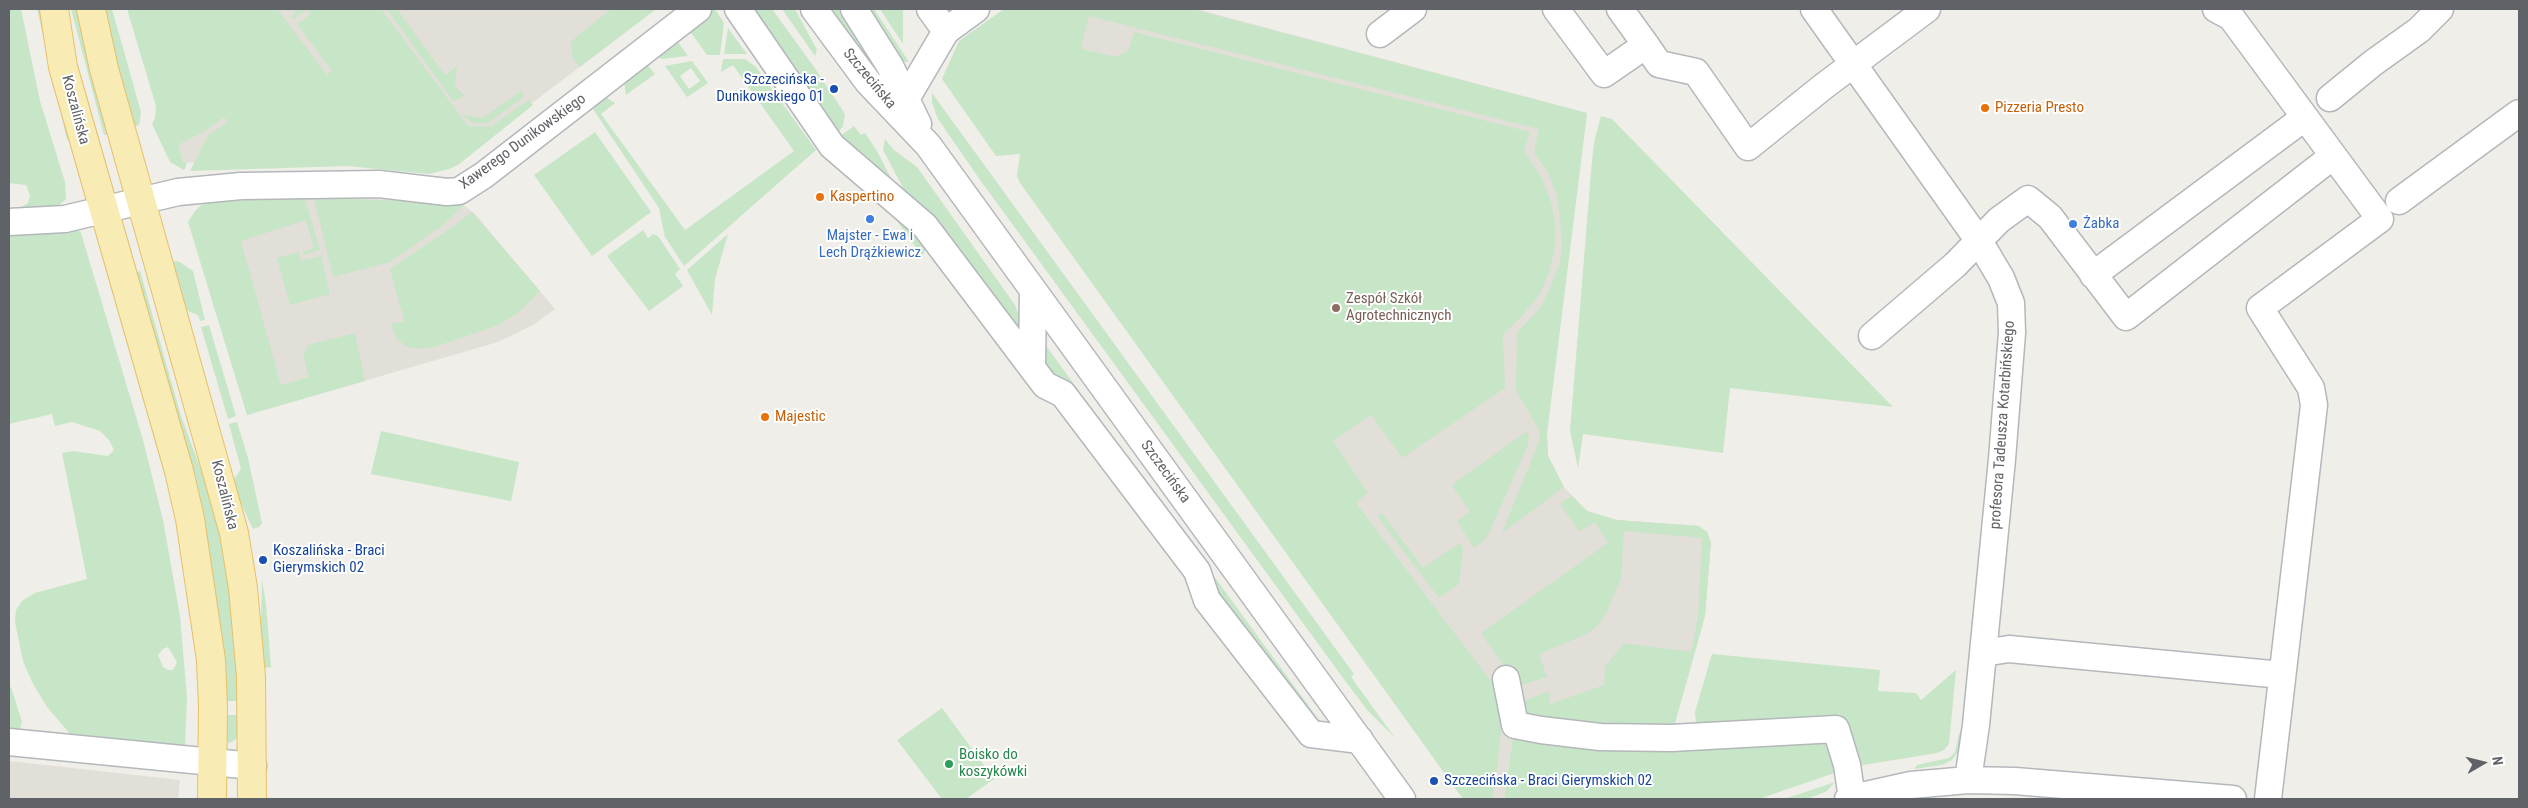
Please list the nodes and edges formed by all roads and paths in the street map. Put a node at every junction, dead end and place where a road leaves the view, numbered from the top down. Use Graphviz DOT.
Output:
graph roads {
  1 [pos="54,9"];
  2 [pos="91,9"];
  3 [pos="698,9"];
  4 [pos="738,9"];
  5 [pos="814,9"];
  6 [pos="854,9"];
  7 [pos="930,9"];
  8 [pos="976,9"];
  9 [pos="1414,9"];
  10 [pos="1556,9"];
  11 [pos="1620,9"];
  12 [pos="1814,9"];
  13 [pos="1927,9"];
  14 [pos="2216,9"];
  15 [pos="2440,9"];
  16 [pos="946,31"];
  17 [pos="1380,34"];
  18 [pos="1646,45"];
  19 [pos="1854,64"];
  20 [pos="906,98"];
  21 [pos="2330,98"];
  22 [pos="2519,113"];
  23 [pos="2304,118"];
  24 [pos="928,145"];
  25 [pos="2333,156"];
  26 [pos="141,200"];
  27 [pos="2399,201"];
  28 [pos="103,210"];
  29 [pos="9,222"];
  30 [pos="1979,241"];
  31 [pos="2093,275"];
  32 [pos="1033,290"];
  33 [pos="1872,336"];
  34 [pos="1032,366"];
  35 [pos="1983,653"];
  36 [pos="2282,675"];
  37 [pos="1506,679"];
  38 [pos="1360,740"];
  39 [pos="9,742"];
  40 [pos="213,763"];
  41 [pos="253,766"];
  42 [pos="1968,780"];
  43 [pos="212,799"];
  44 [pos="252,799"];
  45 [pos="1402,799"];
  46 [pos="1850,799"];
  47 [pos="2233,799"];
  48 [pos="2268,799"];
  1 -- 28 [label="main road, Koszalińska"];
  2 -- 26 [label="main road, Koszalińska"];
  3 -- 26 [label="street, Xawerego Dunikowskiego"];
  4 -- 34 [label="street"];
  5 -- 24 [label="street, Szczecińska"];
  6 -- 20 [label="street, Szczecińska"];
  7 -- 16 [label="street"];
  8 -- 16 [label="street"];
  9 -- 17 [label="street"];
  10 -- 18 [label="street"];
  11 -- 18 [label="street"];
  12 -- 19 [label="street, profesora Tadeusza Kotarbińskiego"];
  13 -- 19 [label="street"];
  14 -- 23 [label="street"];
  15 -- 21 [label="street"];
  16 -- 20 [label="street"];
  18 -- 19 [label="street"];
  19 -- 30 [label="street, profesora Tadeusza Kotarbińskiego"];
  20 -- 24 [label="street, Szczecińska"];
  22 -- 27 [label="street"];
  23 -- 25 [label="street"];
  23 -- 31 [label="street"];
  24 -- 32 [label="street, Szczecińska"];
  25 -- 31 [label="street"];
  25 -- 36 [label="street"];
  26 -- 28 [label="street"];
  26 -- 41 [label="main road, Koszalińska"];
  28 -- 29 [label="street"];
  28 -- 40 [label="main road, Koszalińska"];
  30 -- 31 [label="street"];
  30 -- 33 [label="street"];
  30 -- 35 [label="street, profesora Tadeusza Kotarbińskiego"];
  32 -- 34 [label="street"];
  32 -- 38 [label="street, Szczecińska"];
  34 -- 38 [label="street"];
  35 -- 36 [label="street"];
  35 -- 42 [label="street, profesora Tadeusza Kotarbińskiego"];
  36 -- 48 [label="street"];
  37 -- 46 [label="street"];
  38 -- 45 [label="street, Szczecińska"];
  39 -- 40 [label="street"];
  40 -- 41 [label="street"];
  40 -- 43 [label="main road, Koszalińska"];
  41 -- 44 [label="main road, Koszalińska"];
  42 -- 46 [label="street"];
  42 -- 47 [label="street"];
}
